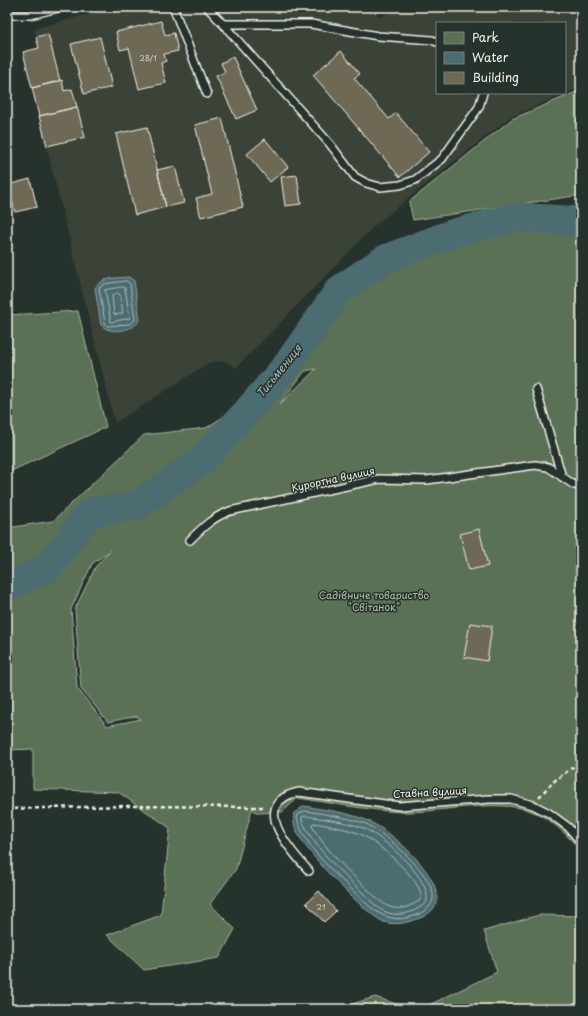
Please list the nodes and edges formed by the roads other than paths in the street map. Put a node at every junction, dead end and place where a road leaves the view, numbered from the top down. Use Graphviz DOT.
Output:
graph roads {
  1 [pos="62,7"];
  2 [pos="173,7"];
  3 [pos="207,7"];
  4 [pos="7,14"];
  5 [pos="223,24"];
  6 [pos="436,42"];
  7 [pos="207,94"];
  8 [pos="483,94"];
  9 [pos="536,389"];
  10 [pos="562,477"];
  11 [pos="581,485"];
  12 [pos="190,540"];
  13 [pos="581,842"];
  14 [pos="310,871"];
  1 -- 4 [label="lane"];
  2 -- 7 [label="lane"];
  3 -- 5 [label="lane"];
  5 -- 6 [label="lane"];
  5 -- 8 [label="lane"];
  9 -- 10 [label="lane"];
  10 -- 11 [label="lane, Курортна вулиця"];
  10 -- 12 [label="lane, Курортна вулиця"];
  13 -- 14 [label="lane, Ставна вулиця"];
}
